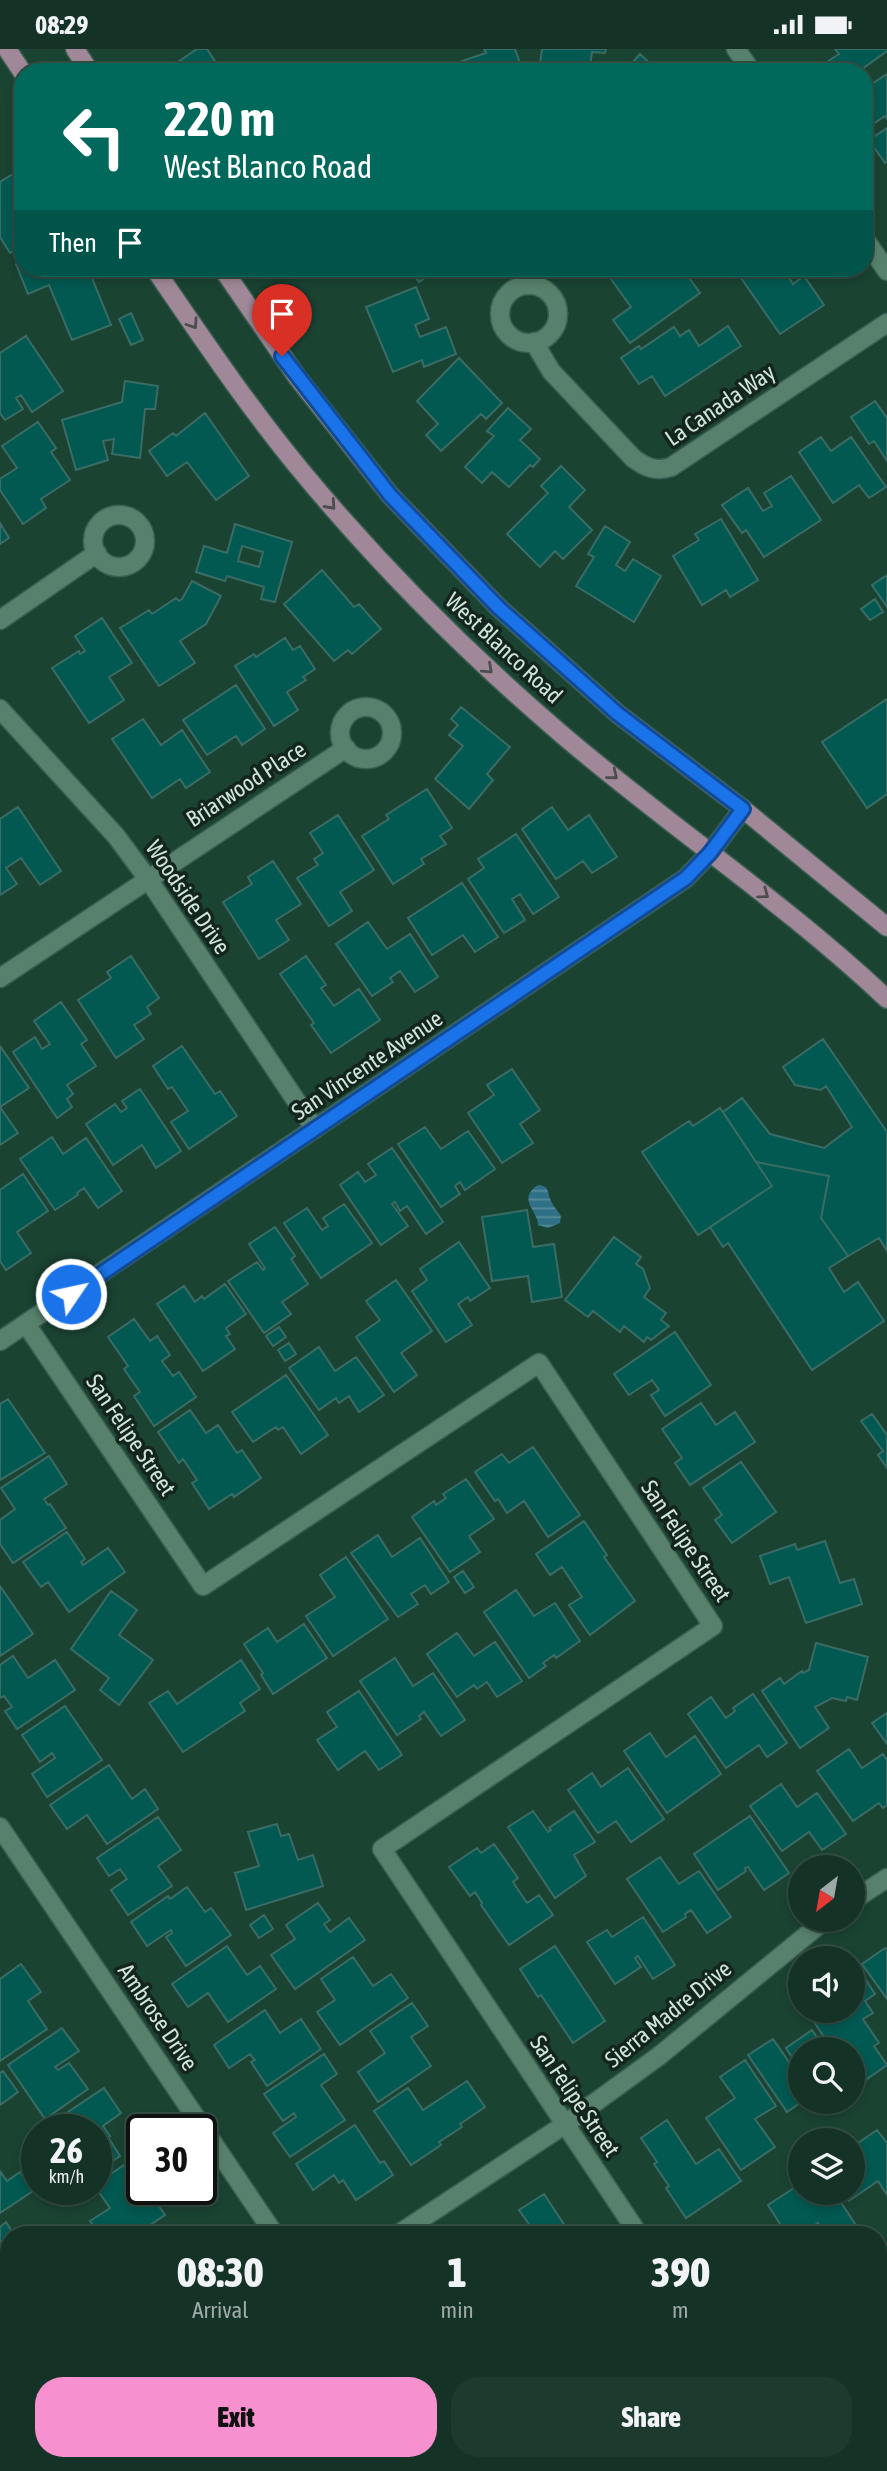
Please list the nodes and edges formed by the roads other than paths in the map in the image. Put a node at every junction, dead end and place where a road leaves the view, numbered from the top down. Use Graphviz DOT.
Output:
graph roads {
  1 [pos="873,251"];
  2 [pos="887,271"];
  3 [pos="161,277"];
  4 [pos="228,277"];
  5 [pos="887,323"];
  6 [pos="534,342"];
  7 [pos="97,553"];
  8 [pos="0,620"];
  9 [pos="0,709"];
  10 [pos="346,748"];
  11 [pos="743,809"];
  12 [pos="710,853"];
  13 [pos="148,879"];
  14 [pos="887,927"];
  15 [pos="0,978"];
  16 [pos="887,999"];
  17 [pos="315,1129"];
  18 [pos="26,1324"];
  19 [pos="0,1341"];
  20 [pos="0,1827"];
  21 [pos="887,1878"];
  22 [pos="865,1892"];
  23 [pos="810,1932"];
  24 [pos="565,2125"];
  25 [pos="269,2226"];
  26 [pos="411,2226"];
  27 [pos="633,2226"];
  1 -- 2 [label="street"];
  3 -- 12 [label="main road, West Blanco Road, one-way"];
  4 -- 11 [label="main road, West Blanco Road"];
  5 -- 6 [label="street, La Canada Way"];
  7 -- 8 [label="street"];
  9 -- 13 [label="street, Woodside Drive"];
  10 -- 13 [label="street, Briarwood Place"];
  11 -- 12 [label="street, San Vincente Avenue"];
  11 -- 14 [label="main road, West Blanco Road"];
  12 -- 16 [label="main road, West Blanco Road, one-way"];
  12 -- 17 [label="street, San Vincente Avenue"];
  13 -- 15 [label="street, Briarwood Place"];
  13 -- 17 [label="street, Woodside Drive"];
  17 -- 18 [label="street, San Vincente Avenue"];
  18 -- 19 [label="street, San Vincente Avenue"];
  18 -- 24 [label="street, San Felipe Street"];
  20 -- 25 [label="street, Ambrose Drive"];
  21 -- 22 [label="street"];
  23 -- 24 [label="street, Sierra Madre Drive"];
  24 -- 26 [label="street, Sierra Madre Drive"];
  24 -- 27 [label="street, San Felipe Street"];
}
